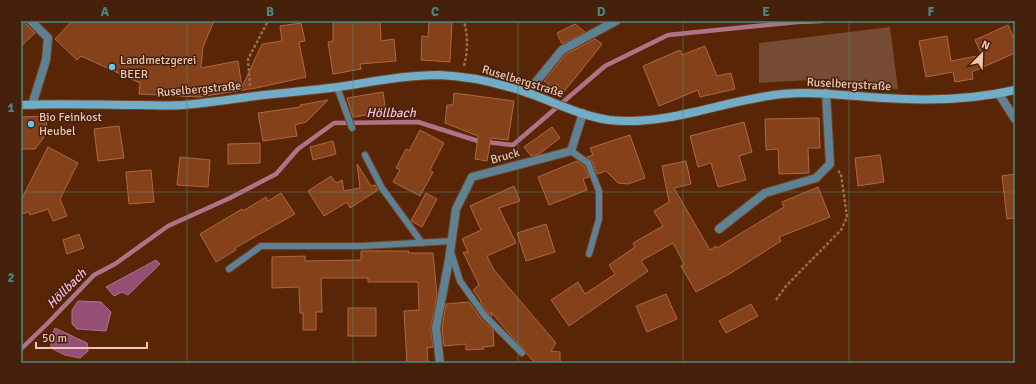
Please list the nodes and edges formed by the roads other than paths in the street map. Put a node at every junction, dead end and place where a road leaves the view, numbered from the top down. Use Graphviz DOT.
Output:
graph roads {
  1 [pos="31,21"];
  2 [pos="616,21"];
  3 [pos="337,87"];
  4 [pos="1015,90"];
  5 [pos="527,93"];
  6 [pos="826,93"];
  7 [pos="999,94"];
  8 [pos="21,105"];
  9 [pos="32,105"];
  10 [pos="583,113"];
  11 [pos="1015,119"];
  12 [pos="352,128"];
  13 [pos="571,151"];
  14 [pos="365,155"];
  15 [pos="719,229"];
  16 [pos="452,241"];
  17 [pos="422,242"];
  18 [pos="450,251"];
  19 [pos="589,254"];
  20 [pos="229,269"];
  21 [pos="522,353"];
  22 [pos="440,363"];
  1 -- 9 [label="street"];
  2 -- 5 [label="street"];
  3 -- 5 [label="main road, Ruselbergstraße"];
  3 -- 9 [label="main road, Ruselbergstraße"];
  3 -- 12 [label="lane"];
  4 -- 7 [label="main road, Ruselbergstraße"];
  5 -- 10 [label="main road, Ruselbergstraße"];
  6 -- 7 [label="main road, Ruselbergstraße"];
  6 -- 10 [label="main road, Ruselbergstraße"];
  6 -- 15 [label="street"];
  7 -- 11 [label="street"];
  8 -- 9 [label="main road, Ruselbergstraße"];
  10 -- 13 [label="street"];
  13 -- 16 [label="street, Bruck"];
  13 -- 19 [label="lane"];
  14 -- 17 [label="lane"];
  16 -- 17 [label="lane"];
  16 -- 18 [label="street, Bruck"];
  17 -- 20 [label="lane"];
  18 -- 21 [label="lane"];
  18 -- 22 [label="street, Bruck"];
}
